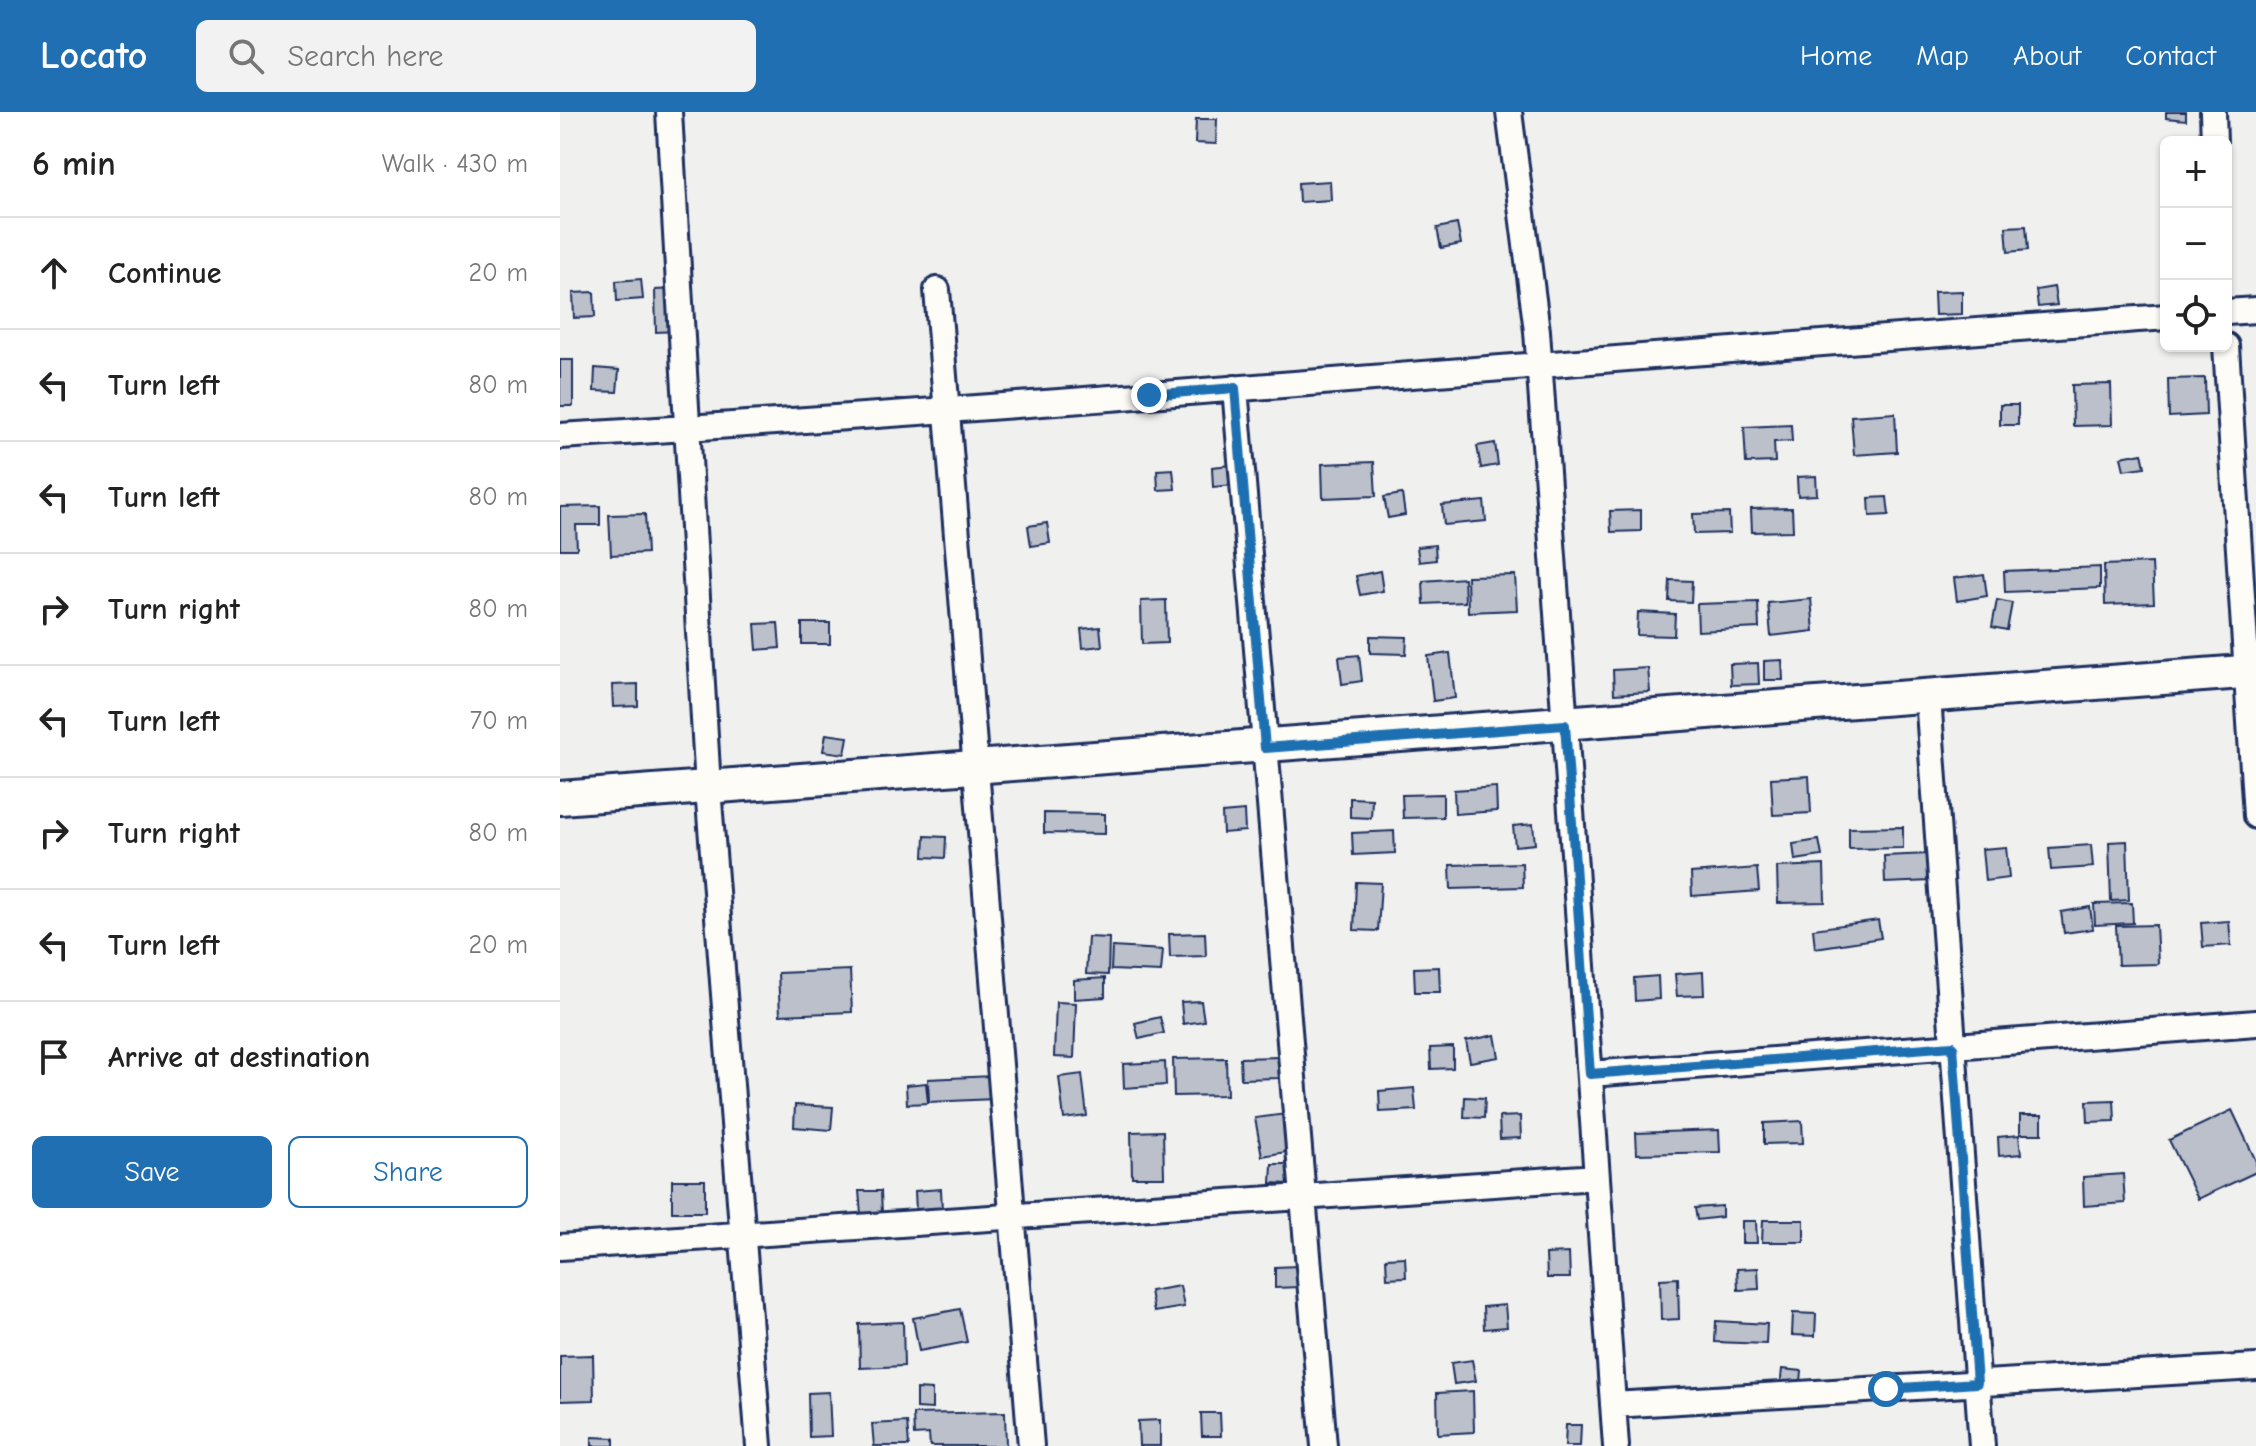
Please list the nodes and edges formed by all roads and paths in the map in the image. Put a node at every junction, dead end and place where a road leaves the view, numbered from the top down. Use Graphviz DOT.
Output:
graph roads {
  1 [pos="669,112"];
  2 [pos="1509,112"];
  3 [pos="2213,112"];
  4 [pos="2214,136"];
  5 [pos="937,290"];
  6 [pos="2256,310"];
  7 [pos="2232,312"];
  8 [pos="2160,317"];
  9 [pos="2226,352"];
  10 [pos="1539,363"];
  11 [pos="1235,388"];
  12 [pos="947,412"];
  13 [pos="687,428"];
  14 [pos="560,436"];
  15 [pos="2250,671"];
  16 [pos="1928,697"];
  17 [pos="1565,725"];
  18 [pos="1265,748"];
  19 [pos="976,769"];
  20 [pos="708,788"];
  21 [pos="560,798"];
  22 [pos="2256,816"];
  23 [pos="2256,1023"];
  24 [pos="1953,1046"];
  25 [pos="1590,1074"];
  26 [pos="1597,1177"];
  27 [pos="1303,1197"];
  28 [pos="1012,1216"];
  29 [pos="743,1235"];
  30 [pos="560,1247"];
  31 [pos="2256,1367"];
  32 [pos="1977,1383"];
  33 [pos="1613,1405"];
  34 [pos="759,1446"];
  35 [pos="1031,1446"];
  36 [pos="1324,1446"];
  37 [pos="1616,1446"];
  38 [pos="1982,1446"];
  1 -- 13 [label="street"];
  2 -- 10 [label="street"];
  3 -- 4 [label="street"];
  5 -- 12 [label="street"];
  6 -- 7 [label="street"];
  8 -- 10 [label="street"];
  9 -- 15 [label="street"];
  10 -- 11 [label="street"];
  10 -- 17 [label="street"];
  11 -- 12 [label="street"];
  11 -- 18 [label="street"];
  12 -- 13 [label="street"];
  12 -- 19 [label="street"];
  13 -- 14 [label="street"];
  13 -- 20 [label="street"];
  15 -- 16 [label="street"];
  15 -- 22 [label="street"];
  16 -- 17 [label="street"];
  16 -- 24 [label="street"];
  17 -- 18 [label="street"];
  17 -- 25 [label="street"];
  18 -- 19 [label="street"];
  18 -- 27 [label="street"];
  19 -- 20 [label="street"];
  19 -- 28 [label="street"];
  20 -- 21 [label="street"];
  20 -- 29 [label="street"];
  23 -- 24 [label="street"];
  24 -- 25 [label="street"];
  24 -- 32 [label="street"];
  25 -- 26 [label="street"];
  26 -- 27 [label="street"];
  26 -- 33 [label="street"];
  27 -- 28 [label="street"];
  27 -- 36 [label="street"];
  28 -- 29 [label="street"];
  28 -- 35 [label="street"];
  29 -- 30 [label="street"];
  29 -- 34 [label="street"];
  31 -- 32 [label="street"];
  32 -- 33 [label="street"];
  32 -- 38 [label="street"];
  33 -- 37 [label="street"];
}
